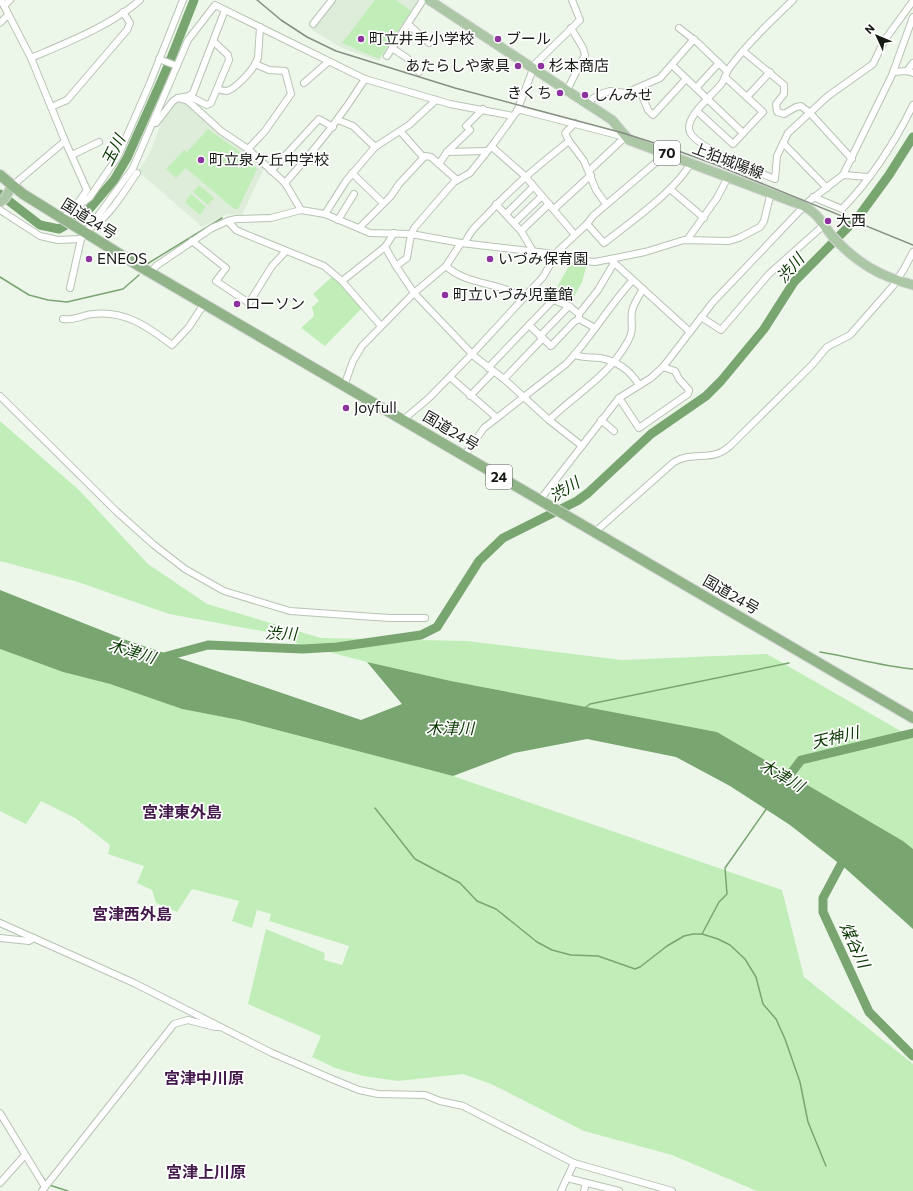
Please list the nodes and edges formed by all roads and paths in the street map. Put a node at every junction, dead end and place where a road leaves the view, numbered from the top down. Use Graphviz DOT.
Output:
graph roads {
  1 [pos="10,0"];
  2 [pos="140,0"];
  3 [pos="183,0"];
  4 [pos="332,0"];
  5 [pos="423,0"];
  6 [pos="429,0"];
  7 [pos="572,0"];
  8 [pos="793,0"];
  9 [pos="913,1"];
  10 [pos="2,3"];
  11 [pos="225,10"];
  12 [pos="124,12"];
  13 [pos="8,15"];
  14 [pos="913,17"];
  15 [pos="0,23"];
  16 [pos="313,24"];
  17 [pos="408,24"];
  18 [pos="260,28"];
  19 [pos="571,28"];
  20 [pos="679,28"];
  21 [pos="694,39"];
  22 [pos="214,42"];
  23 [pos="429,43"];
  24 [pos="392,48"];
  25 [pos="743,50"];
  26 [pos="387,56"];
  27 [pos="31,58"];
  28 [pos="159,59"];
  29 [pos="328,62"];
  30 [pos="719,63"];
  31 [pos="913,63"];
  32 [pos="255,64"];
  33 [pos="177,66"];
  34 [pos="673,66"];
  35 [pos="533,68"];
  36 [pos="419,72"];
  37 [pos="770,72"];
  38 [pos="893,72"];
  39 [pos="910,72"];
  40 [pos="726,74"];
  41 [pos="365,79"];
  42 [pos="686,79"];
  43 [pos="304,83"];
  44 [pos="639,88"];
  45 [pos="696,88"];
  46 [pos="217,89"];
  47 [pos="567,90"];
  48 [pos="189,96"];
  49 [pos="747,97"];
  50 [pos="178,98"];
  51 [pos="707,99"];
  52 [pos="436,100"];
  53 [pos="589,104"];
  54 [pos="913,105"];
  55 [pos="51,107"];
  56 [pos="483,109"];
  57 [pos="697,111"];
  58 [pos="515,113"];
  59 [pos="810,113"];
  60 [pos="913,114"];
  61 [pos="338,120"];
  62 [pos="575,123"];
  63 [pos="152,125"];
  64 [pos="333,127"];
  65 [pos="401,132"];
  66 [pos="743,133"];
  67 [pos="898,133"];
  68 [pos="625,137"];
  69 [pos="65,141"];
  70 [pos="569,141"];
  71 [pos="100,142"];
  72 [pos="783,143"];
  73 [pos="375,147"];
  74 [pos="248,149"];
  75 [pos="489,149"];
  76 [pos="447,152"];
  77 [pos="665,153"];
  78 [pos="72,155"];
  79 [pos="423,157"];
  80 [pos="852,159"];
  81 [pos="691,162"];
  82 [pos="439,164"];
  83 [pos="271,171"];
  84 [pos="137,173"];
  85 [pos="352,173"];
  86 [pos="590,173"];
  87 [pos="0,175"];
  88 [pos="843,175"];
  89 [pos="525,176"];
  90 [pos="728,177"];
  91 [pos="869,177"];
  92 [pos="457,180"];
  93 [pos="285,183"];
  94 [pos="12,186"];
  95 [pos="533,187"];
  96 [pos="827,188"];
  97 [pos="670,189"];
  98 [pos="771,192"];
  99 [pos="354,194"];
  100 [pos="0,195"];
  101 [pos="542,196"];
  102 [pos="813,197"];
  103 [pos="0,202"];
  104 [pos="383,203"];
  105 [pos="496,204"];
  106 [pos="549,204"];
  107 [pos="606,204"];
  108 [pos="804,206"];
  109 [pos="554,209"];
  110 [pos="0,210"];
  111 [pos="72,210"];
  112 [pos="301,210"];
  113 [pos="325,214"];
  114 [pos="506,214"];
  115 [pos="704,218"];
  116 [pos="62,219"];
  117 [pos="338,220"];
  118 [pos="228,221"];
  119 [pos="514,223"];
  120 [pos="587,224"];
  121 [pos="825,224"];
  122 [pos="359,228"];
  123 [pos="521,231"];
  124 [pos="86,233"];
  125 [pos="394,233"];
  126 [pos="411,234"];
  127 [pos="575,235"];
  128 [pos="688,240"];
  129 [pos="192,241"];
  130 [pos="463,243"];
  131 [pos="385,248"];
  132 [pos="286,251"];
  133 [pos="533,252"];
  134 [pos="913,252"];
  135 [pos="556,255"];
  136 [pos="612,261"];
  137 [pos="396,266"];
  138 [pos="446,266"];
  139 [pos="150,273"];
  140 [pos="342,281"];
  141 [pos="632,281"];
  142 [pos="896,281"];
  143 [pos="913,285"];
  144 [pos="70,288"];
  145 [pos="643,289"];
  146 [pos="530,291"];
  147 [pos="414,293"];
  148 [pos="524,298"];
  149 [pos="553,300"];
  150 [pos="204,304"];
  151 [pos="569,306"];
  152 [pos="579,317"];
  153 [pos="701,317"];
  154 [pos="63,320"];
  155 [pos="529,325"];
  156 [pos="381,326"];
  157 [pos="595,328"];
  158 [pos="690,332"];
  159 [pos="542,337"];
  160 [pos="472,354"];
  161 [pos="575,355"];
  162 [pos="614,362"];
  163 [pos="488,368"];
  164 [pos="663,368"];
  165 [pos="493,372"];
  166 [pos="450,377"];
  167 [pos="504,379"];
  168 [pos="344,386"];
  169 [pos="639,386"];
  170 [pos="0,396"];
  171 [pos="470,396"];
  172 [pos="524,397"];
  173 [pos="619,398"];
  174 [pos="497,418"];
  175 [pos="403,420"];
  176 [pos="549,420"];
  177 [pos="601,420"];
  178 [pos="614,431"];
  179 [pos="582,446"];
  180 [pos="464,456"];
  181 [pos="540,500"];
  182 [pos="595,532"];
  183 [pos="425,618"];
  184 [pos="913,718"];
  185 [pos="0,923"];
  186 [pos="0,938"];
  187 [pos="34,938"];
  188 [pos="220,1026"];
  189 [pos="0,1114"];
  190 [pos="25,1156"];
  191 [pos="574,1163"];
  192 [pos="567,1178"];
  193 [pos="0,1183"];
  194 [pos="586,1183"];
  195 [pos="653,1188"];
  196 [pos="44,1189"];
  197 [pos="615,1190"];
  198 [pos="561,1191"];
  199 [pos="584,1191"];
  200 [pos="672,1191"];
  1 -- 10 [label="street"];
  2 -- 12 [label="street"];
  3 -- 28 [label="street"];
  4 -- 16 [label="street"];
  5 -- 17 [label="street"];
  6 -- 35 [label="main road"];
  7 -- 19 [label="street"];
  8 -- 25 [label="street"];
  9 -- 59 [label="street"];
  10 -- 13 [label="street"];
  11 -- 18 [label="street"];
  11 -- 22 [label="street"];
  11 -- 33 [label="street"];
  12 -- 27 [label="street"];
  12 -- 55 [label="street"];
  13 -- 15 [label="street"];
  13 -- 27 [label="street"];
  14 -- 38 [label="street"];
  17 -- 23 [label="street"];
  17 -- 24 [label="street"];
  18 -- 29 [label="street"];
  18 -- 32 [label="street"];
  19 -- 35 [label="street"];
  19 -- 47 [label="street"];
  20 -- 21 [label="street"];
  21 -- 30 [label="street"];
  21 -- 34 [label="street"];
  22 -- 46 [label="street"];
  22 -- 48 [label="street"];
  24 -- 26 [label="street"];
  24 -- 36 [label="street"];
  25 -- 37 [label="street"];
  25 -- 40 [label="street"];
  27 -- 55 [label="street"];
  28 -- 33 [label="street"];
  28 -- 111 [label="street"];
  29 -- 41 [label="street"];
  29 -- 43 [label="street"];
  30 -- 40 [label="street"];
  30 -- 45 [label="street"];
  31 -- 39 [label="street"];
  32 -- 46 [label="street"];
  32 -- 74 [label="street"];
  33 -- 63 [label="street"];
  34 -- 42 [label="street"];
  34 -- 44 [label="street"];
  35 -- 47 [label="main road"];
  35 -- 58 [label="street"];
  37 -- 49 [label="street"];
  37 -- 59 [label="street"];
  38 -- 39 [label="street"];
  38 -- 80 [label="street"];
  40 -- 49 [label="street"];
  40 -- 51 [label="street"];
  41 -- 52 [label="street"];
  41 -- 61 [label="street"];
  42 -- 44 [label="street"];
  42 -- 45 [label="street"];
  44 -- 53 [label="street"];
  45 -- 51 [label="street"];
  46 -- 48 [label="street"];
  47 -- 53 [label="main road"];
  48 -- 50 [label="street"];
  49 -- 66 [label="street"];
  50 -- 63 [label="street"];
  50 -- 74 [label="street"];
  51 -- 57 [label="street"];
  51 -- 66 [label="street"];
  52 -- 56 [label="street"];
  52 -- 65 [label="street"];
  53 -- 68 [label="main road"];
  54 -- 67 [label="street"];
  55 -- 69 [label="street"];
  56 -- 58 [label="street"];
  56 -- 76 [label="street"];
  57 -- 66 [label="street"];
  57 -- 72 [label="street"];
  58 -- 62 [label="street"];
  58 -- 75 [label="street"];
  59 -- 72 [label="street"];
  59 -- 80 [label="street"];
  60 -- 67 [label="street"];
  61 -- 64 [label="street"];
  61 -- 73 [label="street"];
  62 -- 68 [label="street"];
  62 -- 70 [label="street"];
  63 -- 124 [label="street"];
  64 -- 83 [label="street"];
  64 -- 93 [label="street"];
  65 -- 73 [label="street"];
  65 -- 79 [label="street"];
  67 -- 91 [label="street"];
  68 -- 77 [label="main road, 上狛城陽線 / 70"];
  68 -- 86 [label="street"];
  69 -- 78 [label="street"];
  69 -- 94 [label="street"];
  70 -- 86 [label="street"];
  70 -- 89 [label="street"];
  71 -- 78 [label="street"];
  72 -- 96 [label="street"];
  73 -- 85 [label="street"];
  74 -- 83 [label="street"];
  75 -- 76 [label="street"];
  75 -- 89 [label="street"];
  75 -- 92 [label="street"];
  76 -- 82 [label="street"];
  77 -- 81 [label="main road, 上狛城陽線 / 70"];
  77 -- 107 [label="street"];
  78 -- 111 [label="street"];
  79 -- 82 [label="street"];
  79 -- 104 [label="street"];
  80 -- 88 [label="street"];
  81 -- 90 [label="main road, 上狛城陽線 / 70"];
  81 -- 97 [label="street"];
  82 -- 92 [label="street"];
  83 -- 93 [label="street"];
  84 -- 124 [label="street"];
  85 -- 104 [label="street"];
  85 -- 113 [label="street"];
  86 -- 107 [label="street"];
  86 -- 109 [label="street"];
  87 -- 94 [label="highway, 国道24号 / 24"];
  88 -- 91 [label="street"];
  88 -- 96 [label="street"];
  89 -- 95 [label="street"];
  89 -- 105 [label="street"];
  90 -- 98 [label="main road, 上狛城陽線 / 70"];
  90 -- 115 [label="street"];
  91 -- 102 [label="street"];
  92 -- 126 [label="street"];
  93 -- 112 [label="street"];
  94 -- 100 [label="main road"];
  94 -- 103 [label="main road"];
  94 -- 116 [label="highway, 国道24号 / 24"];
  95 -- 101 [label="street"];
  95 -- 114 [label="street"];
  96 -- 102 [label="street"];
  97 -- 115 [label="street"];
  97 -- 120 [label="street"];
  98 -- 108 [label="main road, 上狛城陽線 / 70"];
  98 -- 128 [label="street"];
  99 -- 117 [label="street"];
  101 -- 106 [label="street"];
  101 -- 119 [label="street"];
  102 -- 108 [label="street"];
  104 -- 122 [label="street"];
  105 -- 114 [label="street"];
  105 -- 130 [label="street"];
  106 -- 109 [label="street"];
  106 -- 123 [label="street"];
  107 -- 120 [label="street"];
  108 -- 121 [label="main road, 上狛城陽線 / 70"];
  108 -- 153 [label="street"];
  109 -- 127 [label="street"];
  110 -- 124 [label="street"];
  111 -- 116 [label="street"];
  112 -- 113 [label="street"];
  112 -- 118 [label="street"];
  113 -- 117 [label="street"];
  114 -- 119 [label="street"];
  115 -- 128 [label="street"];
  116 -- 124 [label="highway, 国道24号 / 24"];
  117 -- 122 [label="street"];
  118 -- 129 [label="street"];
  118 -- 132 [label="street"];
  119 -- 123 [label="street"];
  120 -- 127 [label="street"];
  121 -- 142 [label="main road, 上狛城陽線 / 70"];
  121 -- 153 [label="street"];
  122 -- 125 [label="street"];
  123 -- 133 [label="street"];
  124 -- 139 [label="highway, 国道24号 / 24"];
  124 -- 144 [label="street"];
  125 -- 126 [label="street"];
  125 -- 131 [label="street"];
  126 -- 130 [label="street"];
  126 -- 137 [label="street"];
  127 -- 135 [label="street"];
  128 -- 136 [label="street"];
  129 -- 132 [label="street"];
  129 -- 139 [label="street"];
  130 -- 133 [label="street"];
  130 -- 138 [label="street"];
  131 -- 137 [label="street"];
  131 -- 140 [label="street"];
  132 -- 140 [label="street"];
  133 -- 135 [label="street"];
  134 -- 142 [label="street"];
  135 -- 136 [label="street"];
  135 -- 146 [label="street"];
  136 -- 141 [label="street"];
  136 -- 152 [label="street"];
  137 -- 147 [label="street"];
  138 -- 147 [label="street"];
  138 -- 148 [label="street"];
  139 -- 150 [label="highway, 国道24号 / 24"];
  140 -- 156 [label="street"];
  141 -- 145 [label="street"];
  141 -- 157 [label="street"];
  142 -- 143 [label="main road, 上狛城陽線 / 70"];
  142 -- 182 [label="street"];
  145 -- 158 [label="street"];
  145 -- 162 [label="street"];
  146 -- 148 [label="street"];
  146 -- 149 [label="street"];
  147 -- 156 [label="street"];
  147 -- 160 [label="street"];
  148 -- 160 [label="street"];
  149 -- 151 [label="street"];
  149 -- 155 [label="street"];
  150 -- 154 [label="street"];
  150 -- 168 [label="highway, 国道24号 / 24"];
  151 -- 152 [label="street"];
  151 -- 159 [label="street"];
  152 -- 157 [label="street"];
  152 -- 159 [label="street"];
  153 -- 158 [label="street"];
  155 -- 159 [label="street"];
  155 -- 163 [label="street"];
  156 -- 168 [label="street"];
  157 -- 161 [label="street"];
  158 -- 164 [label="street"];
  159 -- 167 [label="street"];
  160 -- 163 [label="street"];
  160 -- 166 [label="street"];
  161 -- 162 [label="street"];
  161 -- 172 [label="street"];
  162 -- 169 [label="street"];
  162 -- 176 [label="street"];
  163 -- 165 [label="street"];
  164 -- 169 [label="street"];
  164 -- 173 [label="street"];
  165 -- 167 [label="street"];
  165 -- 171 [label="street"];
  166 -- 171 [label="street"];
  166 -- 175 [label="street"];
  167 -- 172 [label="street"];
  168 -- 175 [label="highway, 国道24号 / 24"];
  169 -- 173 [label="street"];
  170 -- 183 [label="street"];
  171 -- 174 [label="street"];
  172 -- 174 [label="street"];
  172 -- 176 [label="street"];
  173 -- 177 [label="street"];
  174 -- 180 [label="street"];
  175 -- 180 [label="highway, 国道24号 / 24"];
  176 -- 179 [label="street"];
  177 -- 178 [label="street"];
  177 -- 179 [label="street"];
  179 -- 181 [label="street"];
  180 -- 181 [label="highway, 国道24号 / 24"];
  181 -- 182 [label="highway, 国道24号 / 24"];
  182 -- 184 [label="highway, 国道24号 / 24"];
  185 -- 187 [label="street"];
  186 -- 187 [label="street"];
  187 -- 188 [label="street"];
  188 -- 191 [label="street"];
  188 -- 196 [label="street"];
  189 -- 190 [label="street"];
  190 -- 193 [label="street"];
  190 -- 196 [label="street"];
  191 -- 192 [label="street"];
  191 -- 195 [label="street"];
  192 -- 194 [label="street"];
  192 -- 198 [label="street"];
  194 -- 197 [label="street"];
  194 -- 199 [label="street"];
  195 -- 200 [label="street"];
}
